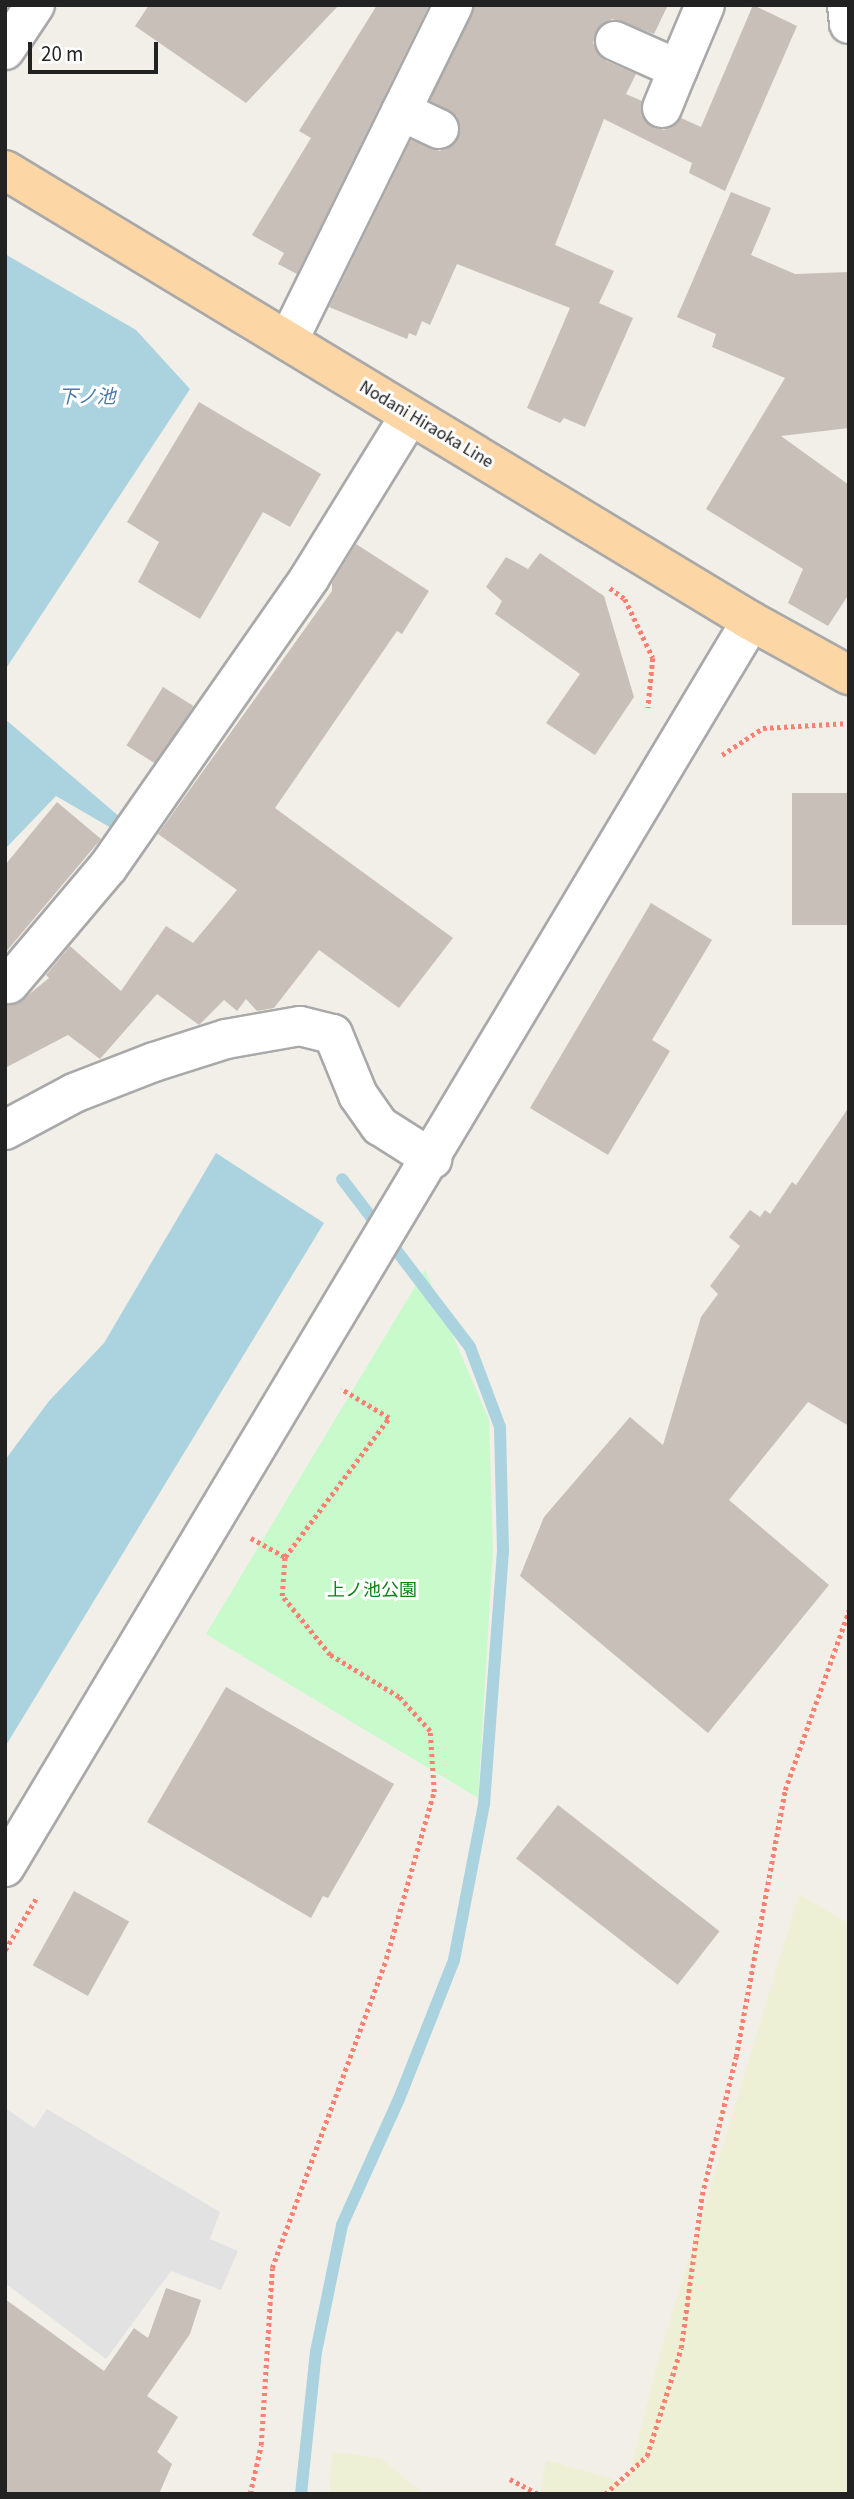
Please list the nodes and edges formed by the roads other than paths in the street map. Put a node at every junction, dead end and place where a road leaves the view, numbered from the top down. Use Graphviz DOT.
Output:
graph roads {
  1 [pos="35,5"];
  2 [pos="453,5"];
  3 [pos="705,5"];
  4 [pos="847,5"];
  5 [pos="849,24"];
  6 [pos="615,41"];
  7 [pos="5,50"];
  8 [pos="678,69"];
  9 [pos="662,108"];
  10 [pos="401,111"];
  11 [pos="439,129"];
  12 [pos="5,170"];
  13 [pos="288,341"];
  14 [pos="410,415"];
  15 [pos="751,621"];
  16 [pos="849,675"];
  17 [pos="9,984"];
  18 [pos="5,1130"];
  19 [pos="432,1159"];
  20 [pos="5,1867"];
  1 -- 7 [label="street"];
  2 -- 10 [label="street"];
  3 -- 8 [label="street"];
  4 -- 5 [label="street"];
  6 -- 8 [label="street"];
  8 -- 9 [label="street"];
  10 -- 11 [label="street"];
  10 -- 13 [label="street"];
  12 -- 13 [label="main road, Nodani Hiraoka Line"];
  13 -- 14 [label="main road, Nodani Hiraoka Line"];
  14 -- 15 [label="main road, Nodani Hiraoka Line"];
  14 -- 17 [label="street"];
  15 -- 16 [label="main road, Nodani Hiraoka Line"];
  15 -- 19 [label="street"];
  18 -- 19 [label="street"];
  19 -- 20 [label="street"];
}
